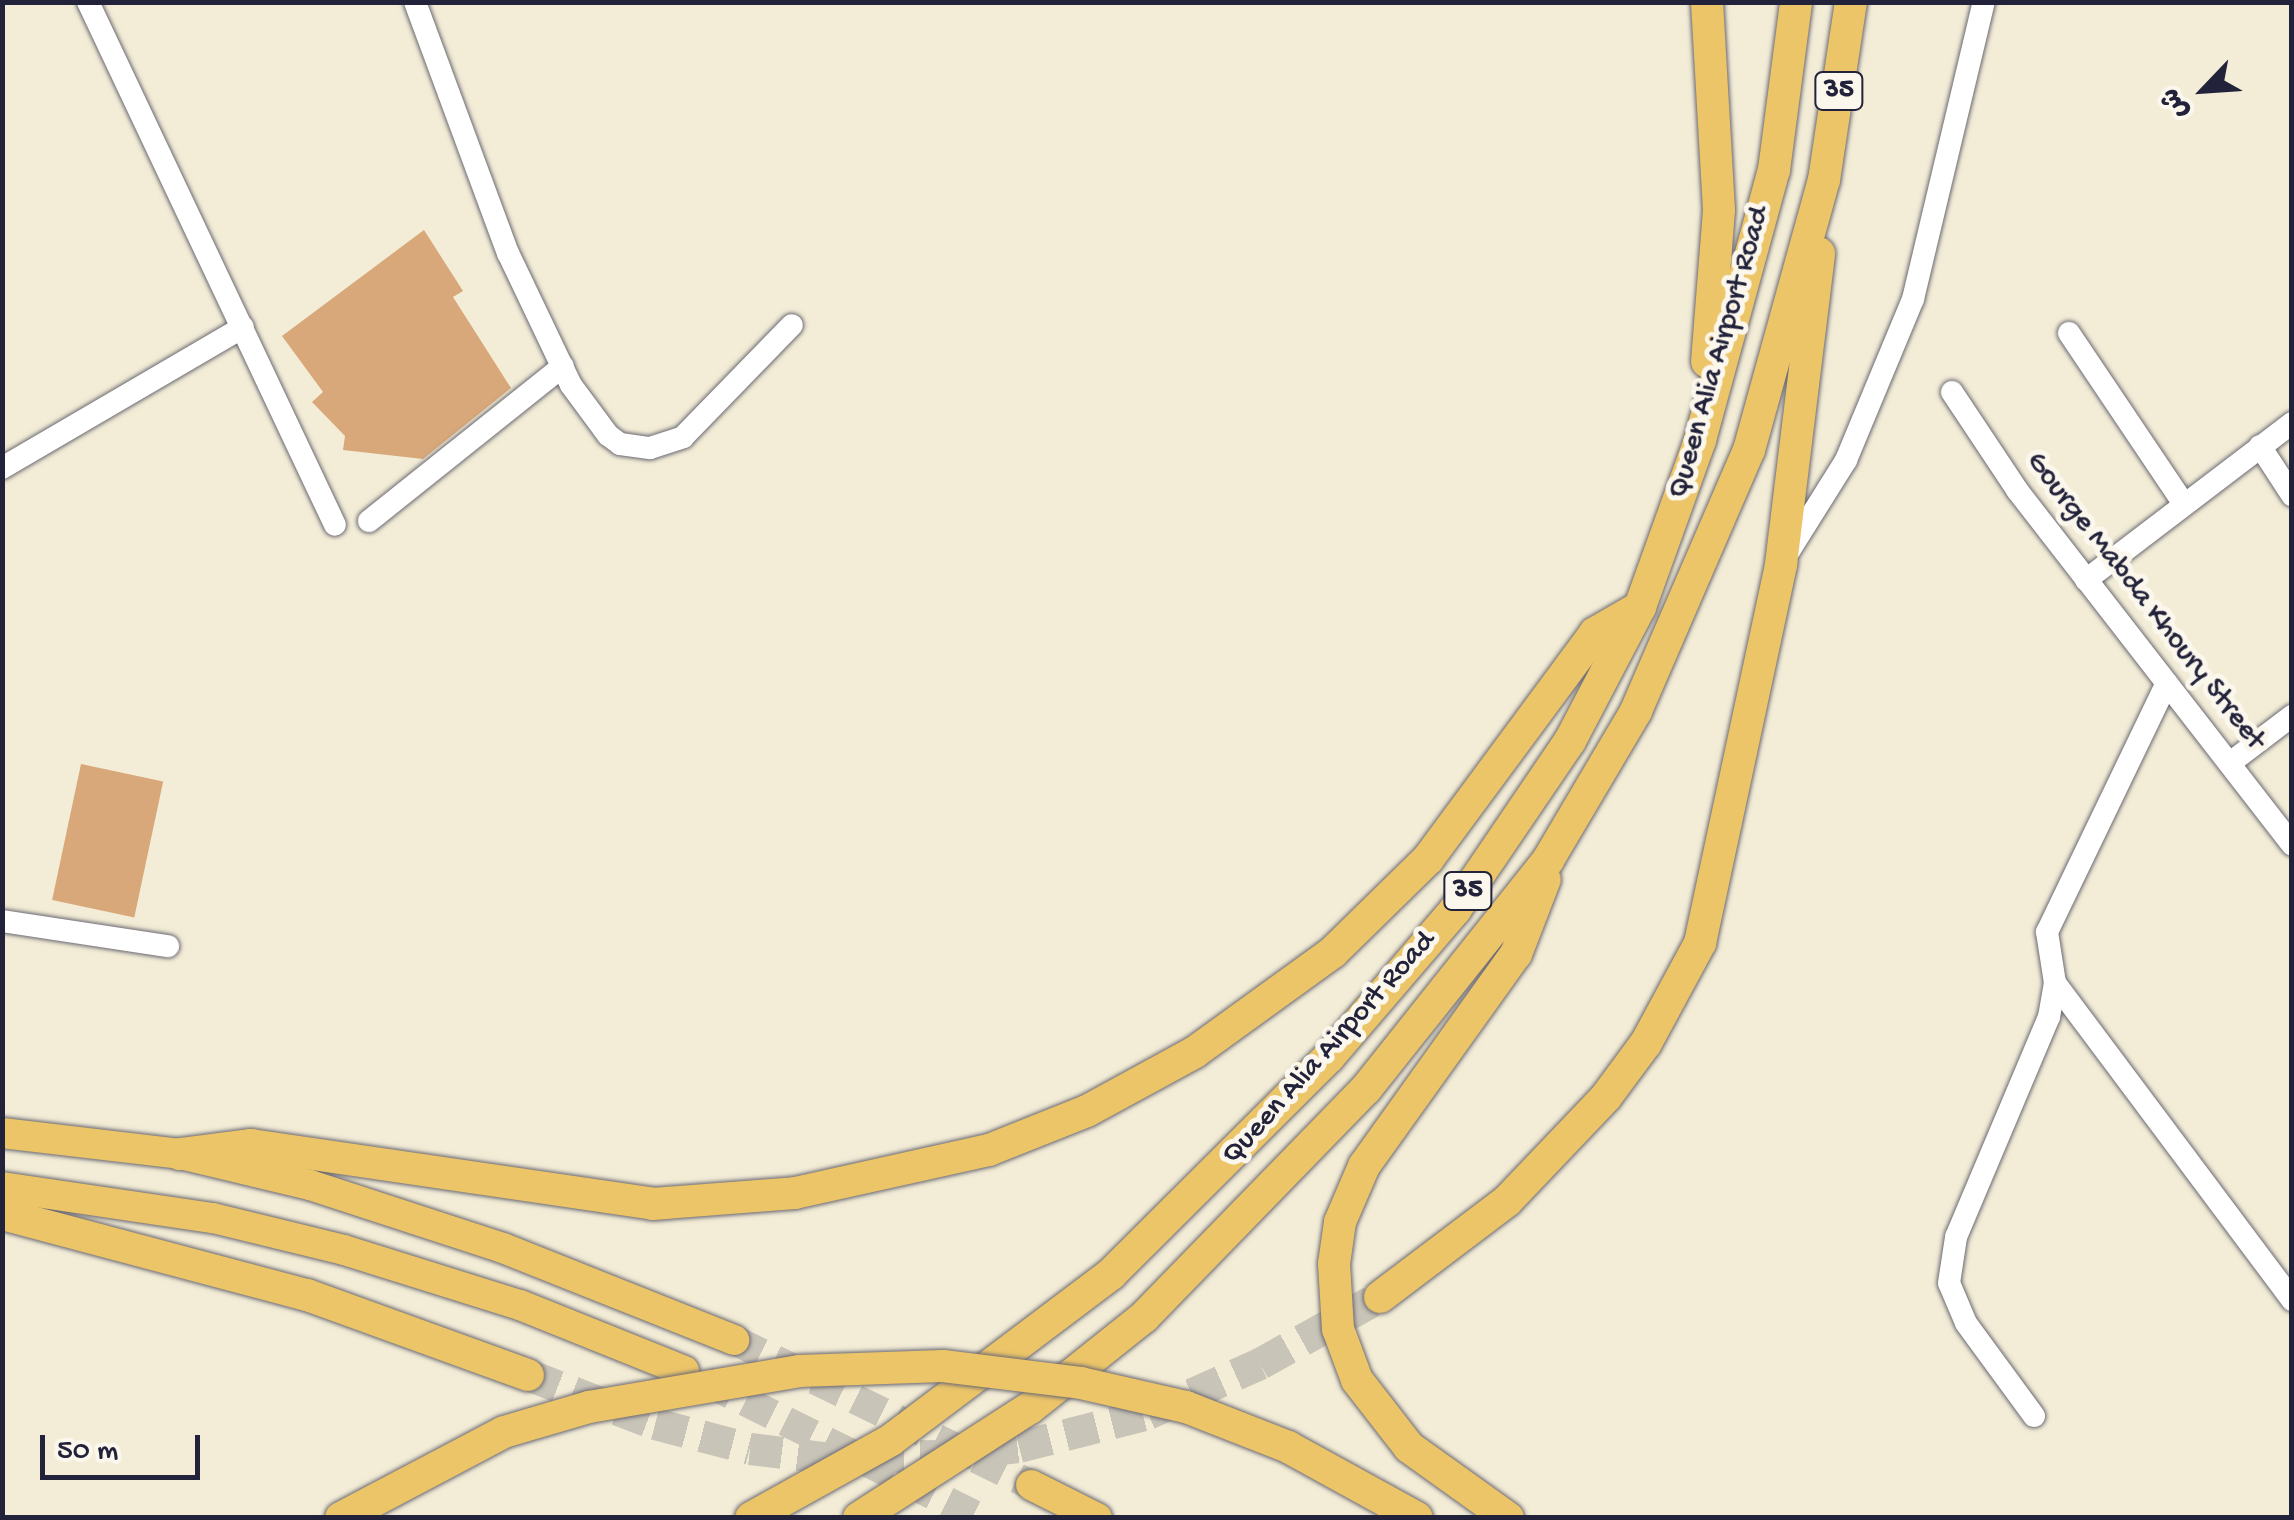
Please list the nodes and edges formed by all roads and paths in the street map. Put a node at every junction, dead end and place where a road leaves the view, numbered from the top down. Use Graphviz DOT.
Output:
graph roads {
  1 [pos="88,2"];
  2 [pos="415,2"];
  3 [pos="1706,2"];
  4 [pos="1796,2"];
  5 [pos="1851,2"];
  6 [pos="1984,2"];
  7 [pos="1824,180"];
  8 [pos="792,325"];
  9 [pos="243,327"];
  10 [pos="2068,333"];
  11 [pos="563,366"];
  12 [pos="1952,392"];
  13 [pos="2292,423"];
  14 [pos="1700,440"];
  15 [pos="2260,446"];
  16 [pos="2,468"];
  17 [pos="2292,495"];
  18 [pos="2184,504"];
  19 [pos="369,522"];
  20 [pos="335,525"];
  21 [pos="1781,564"];
  22 [pos="2086,580"];
  23 [pos="1640,607"];
  24 [pos="2167,683"];
  25 [pos="2292,716"];
  26 [pos="2230,763"];
  27 [pos="2292,845"];
  28 [pos="1548,860"];
  29 [pos="2,921"];
  30 [pos="168,946"];
  31 [pos="2055,983"];
  32 [pos="2,1133"];
  33 [pos="180,1154"];
  34 [pos="2,1186"];
  35 [pos="2,1214"];
  36 [pos="1380,1297"];
  37 [pos="2292,1300"];
  38 [pos="734,1340"];
  39 [pos="684,1371"];
  40 [pos="528,1375"];
  41 [pos="2034,1416"];
  42 [pos="1031,1486"];
  43 [pos="341,1518"];
  44 [pos="751,1518"];
  45 [pos="859,1518"];
  46 [pos="1097,1518"];
  47 [pos="1417,1518"];
  48 [pos="1508,1518"];
  1 -- 9 [label="street"];
  2 -- 11 [label="street"];
  3 -- 14 [label="highway"];
  4 -- 14 [label="highway, Queen Alia Airport Road / 35"];
  5 -- 7 [label="highway, Queen Alia Airport Road / 35"];
  6 -- 21 [label="street"];
  7 -- 21 [label="highway"];
  7 -- 28 [label="highway, Queen Alia Airport Road / 35"];
  8 -- 11 [label="street"];
  9 -- 16 [label="street"];
  9 -- 20 [label="street"];
  10 -- 18 [label="street"];
  11 -- 19 [label="street"];
  12 -- 22 [label="street, Gourge Mabda Khoury Street"];
  13 -- 15 [label="street"];
  14 -- 23 [label="highway, Queen Alia Airport Road / 35"];
  15 -- 17 [label="street"];
  15 -- 18 [label="street"];
  18 -- 22 [label="street"];
  21 -- 36 [label="highway"];
  22 -- 24 [label="street, Gourge Mabda Khoury Street"];
  23 -- 33 [label="highway"];
  23 -- 44 [label="highway, Queen Alia Airport Road / 35"];
  24 -- 26 [label="street, Gourge Mabda Khoury Street"];
  24 -- 31 [label="street"];
  25 -- 26 [label="street"];
  26 -- 27 [label="street, Gourge Mabda Khoury Street"];
  28 -- 45 [label="highway, Queen Alia Airport Road / 35"];
  28 -- 48 [label="highway"];
  29 -- 30 [label="street"];
  31 -- 37 [label="street"];
  31 -- 41 [label="street"];
  32 -- 33 [label="main road"];
  33 -- 38 [label="main road"];
  34 -- 39 [label="main road"];
  35 -- 40 [label="highway"];
  42 -- 46 [label="main road"];
  43 -- 47 [label="highway, bridge"];
}
